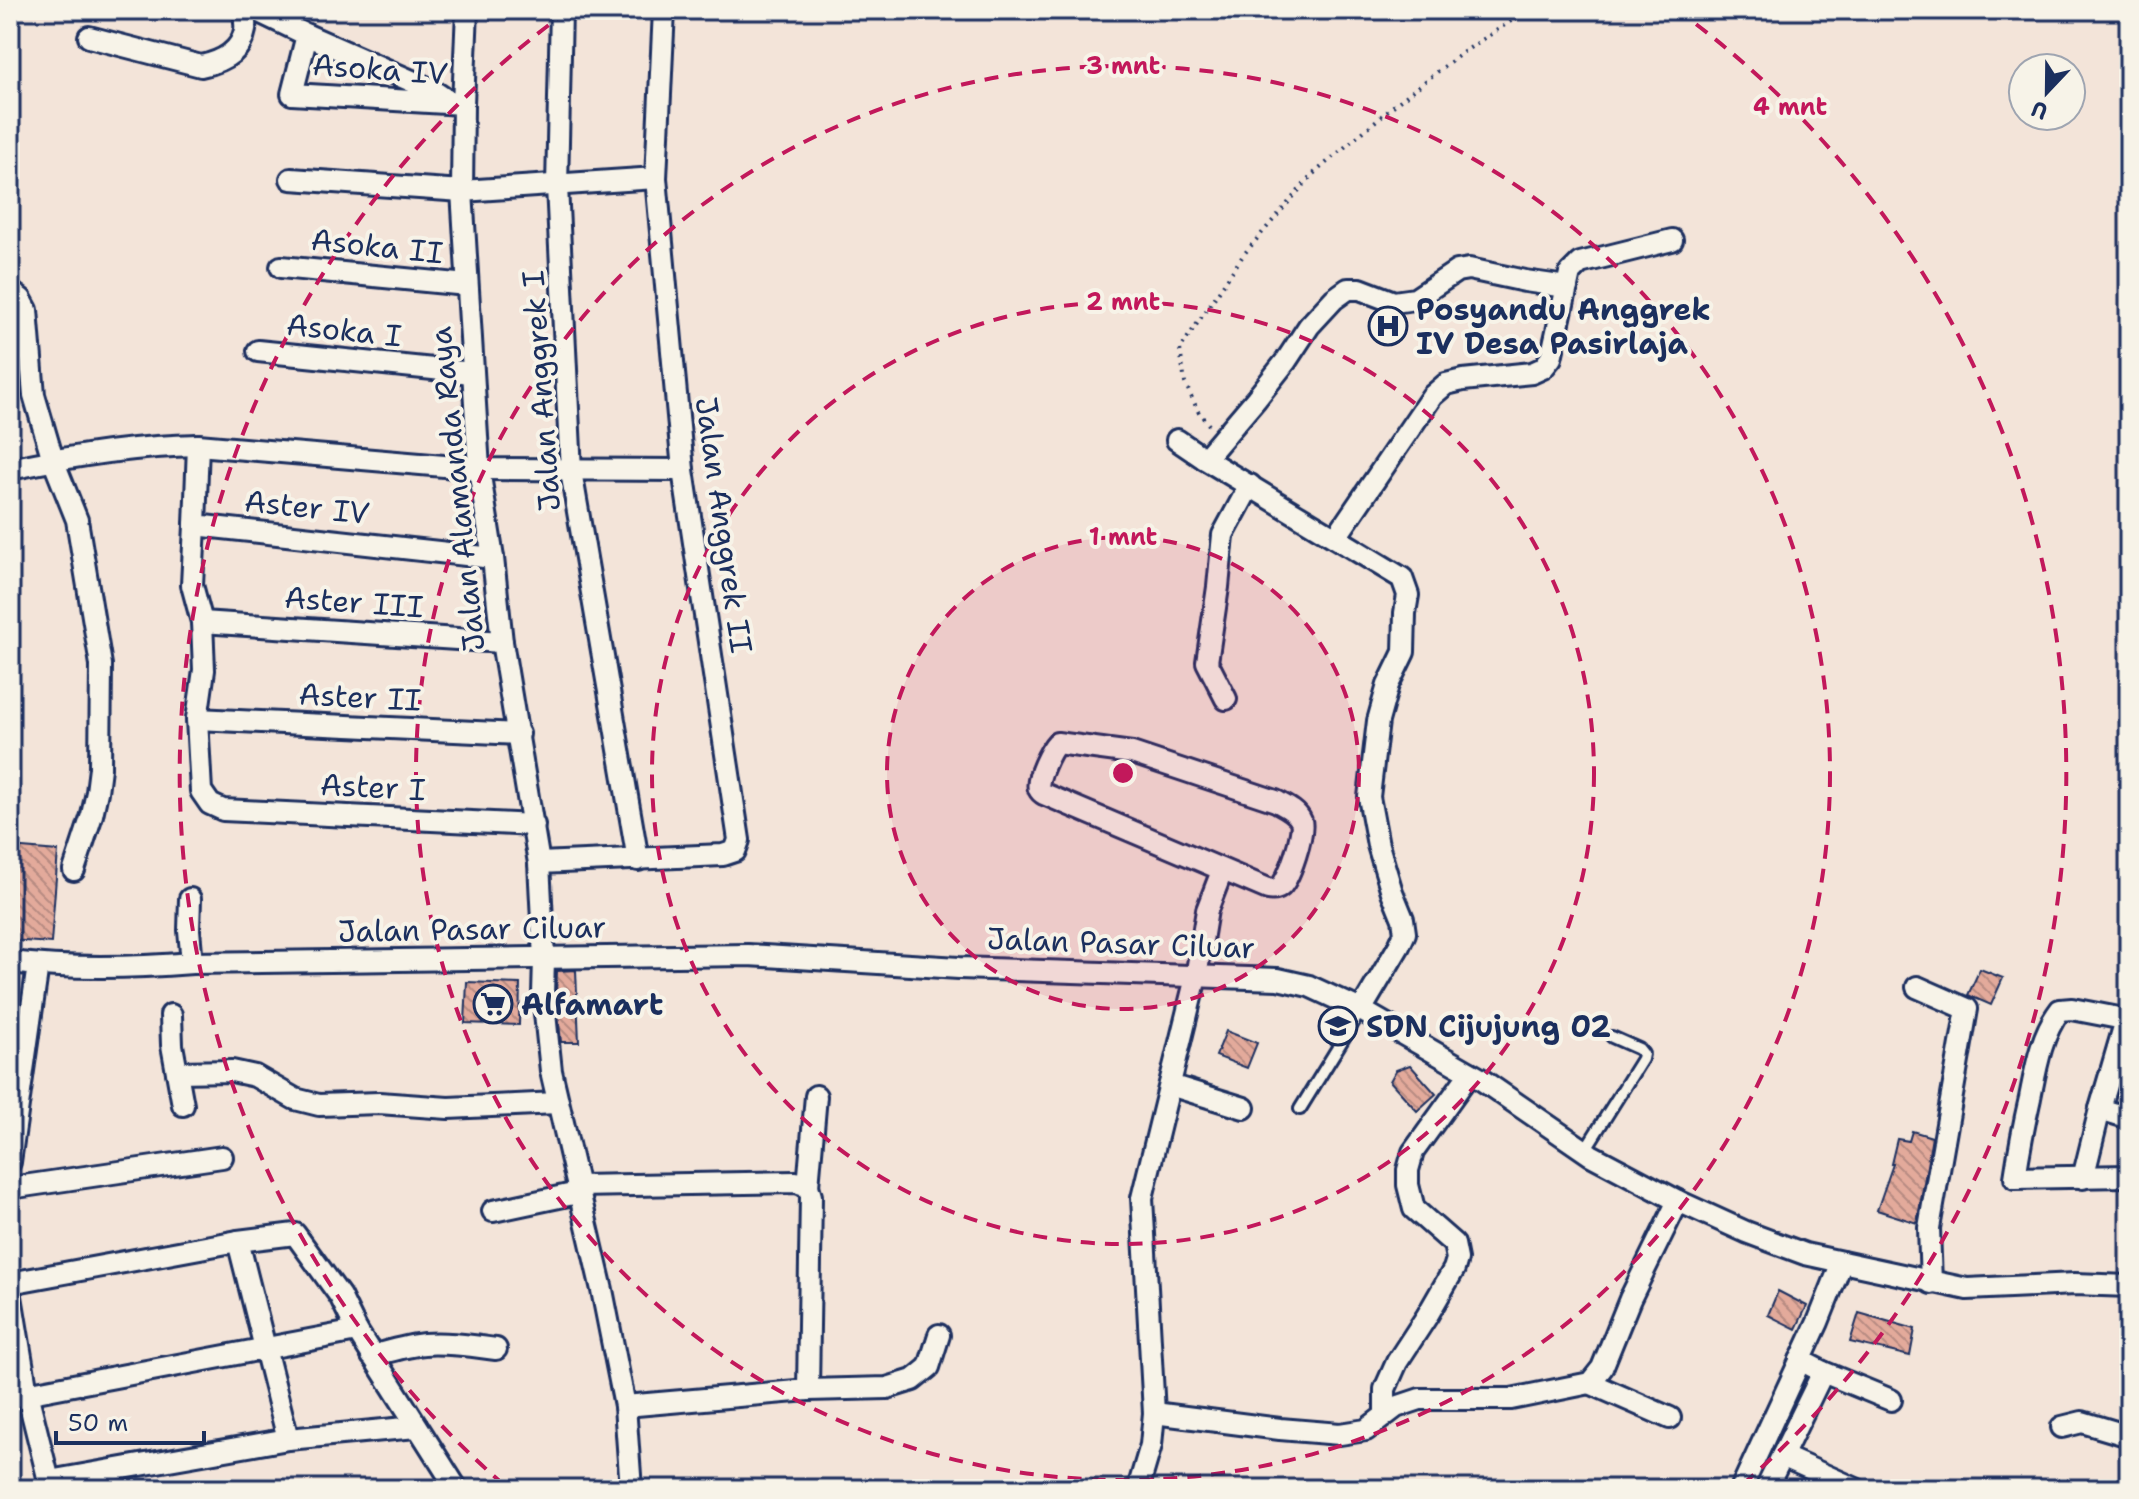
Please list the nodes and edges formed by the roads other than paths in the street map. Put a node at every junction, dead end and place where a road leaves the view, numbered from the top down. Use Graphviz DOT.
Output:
graph roads {
  1 [pos="244,10"];
  2 [pos="255,10"];
  3 [pos="467,10"];
  4 [pos="561,10"];
  5 [pos="664,10"];
  6 [pos="307,35"];
  7 [pos="89,37"];
  8 [pos="457,104"];
  9 [pos="656,178"];
  10 [pos="291,179"];
  11 [pos="557,186"];
  12 [pos="462,191"];
  13 [pos="1672,240"];
  14 [pos="281,267"];
  15 [pos="467,285"];
  16 [pos="1567,287"];
  17 [pos="10,291"];
  18 [pos="258,351"];
  19 [pos="472,373"];
  20 [pos="1177,440"];
  21 [pos="198,445"];
  22 [pos="1205,459"];
  23 [pos="53,460"];
  24 [pos="10,469"];
  25 [pos="479,469"];
  26 [pos="683,470"];
  27 [pos="571,471"];
  28 [pos="1250,485"];
  29 [pos="195,525"];
  30 [pos="1336,537"];
  31 [pos="493,558"];
  32 [pos="202,622"];
  33 [pos="502,642"];
  34 [pos="1226,699"];
  35 [pos="197,719"];
  36 [pos="519,734"];
  37 [pos="534,825"];
  38 [pos="638,860"];
  39 [pos="539,863"];
  40 [pos="74,870"];
  41 [pos="1222,871"];
  42 [pos="190,899"];
  43 [pos="544,959"];
  44 [pos="10,962"];
  45 [pos="192,963"];
  46 [pos="38,965"];
  47 [pos="1196,977"];
  48 [pos="1917,987"];
  49 [pos="1361,1010"];
  50 [pos="171,1015"];
  51 [pos="2127,1020"];
  52 [pos="1612,1037"];
  53 [pos="177,1072"];
  54 [pos="1470,1073"];
  55 [pos="1170,1085"];
  56 [pos="816,1096"];
  57 [pos="557,1103"];
  58 [pos="183,1105"];
  59 [pos="1244,1108"];
  60 [pos="1300,1109"];
  61 [pos="2100,1109"];
  62 [pos="2129,1118"];
  63 [pos="1585,1150"];
  64 [pos="222,1157"];
  65 [pos="10,1162"];
  66 [pos="2129,1176"];
  67 [pos="2083,1178"];
  68 [pos="808,1186"];
  69 [pos="10,1188"];
  70 [pos="578,1190"];
  71 [pos="1678,1201"];
  72 [pos="493,1211"];
  73 [pos="238,1241"];
  74 [pos="1842,1262"];
  75 [pos="10,1283"];
  76 [pos="1931,1283"];
  77 [pos="2129,1286"];
  78 [pos="10,1290"];
  79 [pos="357,1331"];
  80 [pos="939,1335"];
  81 [pos="265,1348"];
  82 [pos="496,1349"];
  83 [pos="372,1356"];
  84 [pos="1800,1360"];
  85 [pos="1823,1372"];
  86 [pos="1590,1383"];
  87 [pos="808,1390"];
  88 [pos="19,1395"];
  89 [pos="1891,1400"];
  90 [pos="625,1406"];
  91 [pos="1154,1413"];
  92 [pos="1385,1414"];
  93 [pos="1670,1418"];
  94 [pos="416,1427"];
  95 [pos="2062,1427"];
  96 [pos="2129,1436"];
  97 [pos="288,1439"];
  98 [pos="1782,1456"];
  99 [pos="102,1481"];
  100 [pos="50,1485"];
  101 [pos="457,1489"];
  102 [pos="631,1489"];
  103 [pos="1138,1489"];
  104 [pos="1741,1489"];
  105 [pos="1766,1489"];
  106 [pos="1856,1489"];
  1 -- 7 [label="street"];
  2 -- 6 [label="street"];
  3 -- 8 [label="street, Jalan Alamanda Raya"];
  4 -- 11 [label="street, Jalan Anggrek I"];
  5 -- 9 [label="street, Jalan Anggrek II"];
  6 -- 8 [label="street"];
  6 -- 8 [label="street, Asoka IV"];
  8 -- 12 [label="street, Jalan Alamanda Raya"];
  9 -- 11 [label="street"];
  9 -- 26 [label="street, Jalan Anggrek II"];
  10 -- 12 [label="street"];
  11 -- 12 [label="street"];
  11 -- 27 [label="street, Jalan Anggrek I"];
  12 -- 15 [label="street, Jalan Alamanda Raya"];
  13 -- 16 [label="street"];
  14 -- 15 [label="street, Asoka II"];
  15 -- 19 [label="street, Jalan Alamanda Raya"];
  16 -- 22 [label="street"];
  16 -- 30 [label="street"];
  17 -- 23 [label="street"];
  18 -- 19 [label="street, Asoka I"];
  19 -- 25 [label="street, Jalan Alamanda Raya"];
  20 -- 22 [label="street"];
  21 -- 23 [label="street"];
  21 -- 25 [label="street"];
  21 -- 29 [label="street"];
  22 -- 28 [label="street"];
  23 -- 24 [label="street"];
  23 -- 40 [label="street"];
  25 -- 27 [label="street"];
  25 -- 31 [label="street, Jalan Alamanda Raya"];
  26 -- 27 [label="street"];
  26 -- 38 [label="street, Jalan Anggrek II"];
  27 -- 38 [label="street, Jalan Anggrek I"];
  28 -- 30 [label="street"];
  28 -- 34 [label="street"];
  29 -- 31 [label="street, Aster IV"];
  29 -- 32 [label="street"];
  30 -- 49 [label="street"];
  31 -- 33 [label="street, Jalan Alamanda Raya"];
  32 -- 33 [label="street, Aster III"];
  32 -- 35 [label="street"];
  33 -- 36 [label="street, Jalan Alamanda Raya"];
  35 -- 36 [label="street, Aster II"];
  35 -- 37 [label="street, Aster I"];
  36 -- 37 [label="street, Jalan Alamanda Raya"];
  37 -- 39 [label="street, Jalan Alamanda Raya"];
  38 -- 39 [label="street, Jalan Anggrek II"];
  39 -- 43 [label="street, Jalan Alamanda Raya"];
  41 -- 41 [label="street"];
  41 -- 47 [label="street"];
  42 -- 45 [label="street"];
  43 -- 45 [label="street, Jalan Pasar Ciluar"];
  43 -- 47 [label="street, Jalan Pasar Ciluar"];
  43 -- 57 [label="street, Jalan Alamanda Raya"];
  44 -- 46 [label="street, Jalan Pasar Ciluar"];
  45 -- 46 [label="street, Jalan Pasar Ciluar"];
  46 -- 65 [label="street"];
  47 -- 49 [label="street, Jalan Pasar Ciluar"];
  47 -- 55 [label="street"];
  48 -- 76 [label="street"];
  49 -- 54 [label="street, Jalan Pasar Ciluar"];
  49 -- 60 [label="lane"];
  50 -- 53 [label="street"];
  51 -- 61 [label="street"];
  51 -- 67 [label="street"];
  52 -- 63 [label="lane"];
  53 -- 57 [label="street"];
  53 -- 58 [label="street"];
  54 -- 63 [label="street, Jalan Pasar Ciluar"];
  54 -- 92 [label="street"];
  55 -- 59 [label="street"];
  55 -- 91 [label="street"];
  56 -- 68 [label="street"];
  57 -- 70 [label="street, Jalan Alamanda Raya"];
  61 -- 62 [label="street"];
  61 -- 67 [label="street"];
  63 -- 71 [label="street, Jalan Pasar Ciluar"];
  64 -- 69 [label="street"];
  66 -- 67 [label="street"];
  68 -- 70 [label="street"];
  68 -- 87 [label="street"];
  70 -- 72 [label="street"];
  70 -- 90 [label="street, Jalan Alamanda Raya"];
  71 -- 74 [label="street, Jalan Pasar Ciluar"];
  71 -- 86 [label="street"];
  73 -- 75 [label="street"];
  73 -- 79 [label="street"];
  73 -- 81 [label="street"];
  74 -- 76 [label="street, Jalan Pasar Ciluar"];
  74 -- 84 [label="street"];
  76 -- 77 [label="street, Jalan Pasar Ciluar"];
  78 -- 88 [label="street"];
  79 -- 81 [label="street"];
  79 -- 83 [label="street"];
  80 -- 87 [label="street"];
  81 -- 88 [label="street"];
  81 -- 97 [label="street"];
  82 -- 83 [label="street"];
  83 -- 94 [label="street"];
  84 -- 85 [label="street"];
  84 -- 104 [label="street"];
  85 -- 89 [label="street"];
  85 -- 98 [label="street"];
  86 -- 92 [label="street"];
  86 -- 93 [label="street"];
  87 -- 90 [label="street"];
  88 -- 100 [label="street"];
  90 -- 102 [label="street, Jalan Alamanda Raya"];
  91 -- 92 [label="street"];
  91 -- 103 [label="street"];
  94 -- 97 [label="street"];
  94 -- 101 [label="street"];
  95 -- 96 [label="street"];
  97 -- 99 [label="street"];
  98 -- 105 [label="street"];
  98 -- 106 [label="street"];
  99 -- 100 [label="street"];
}
